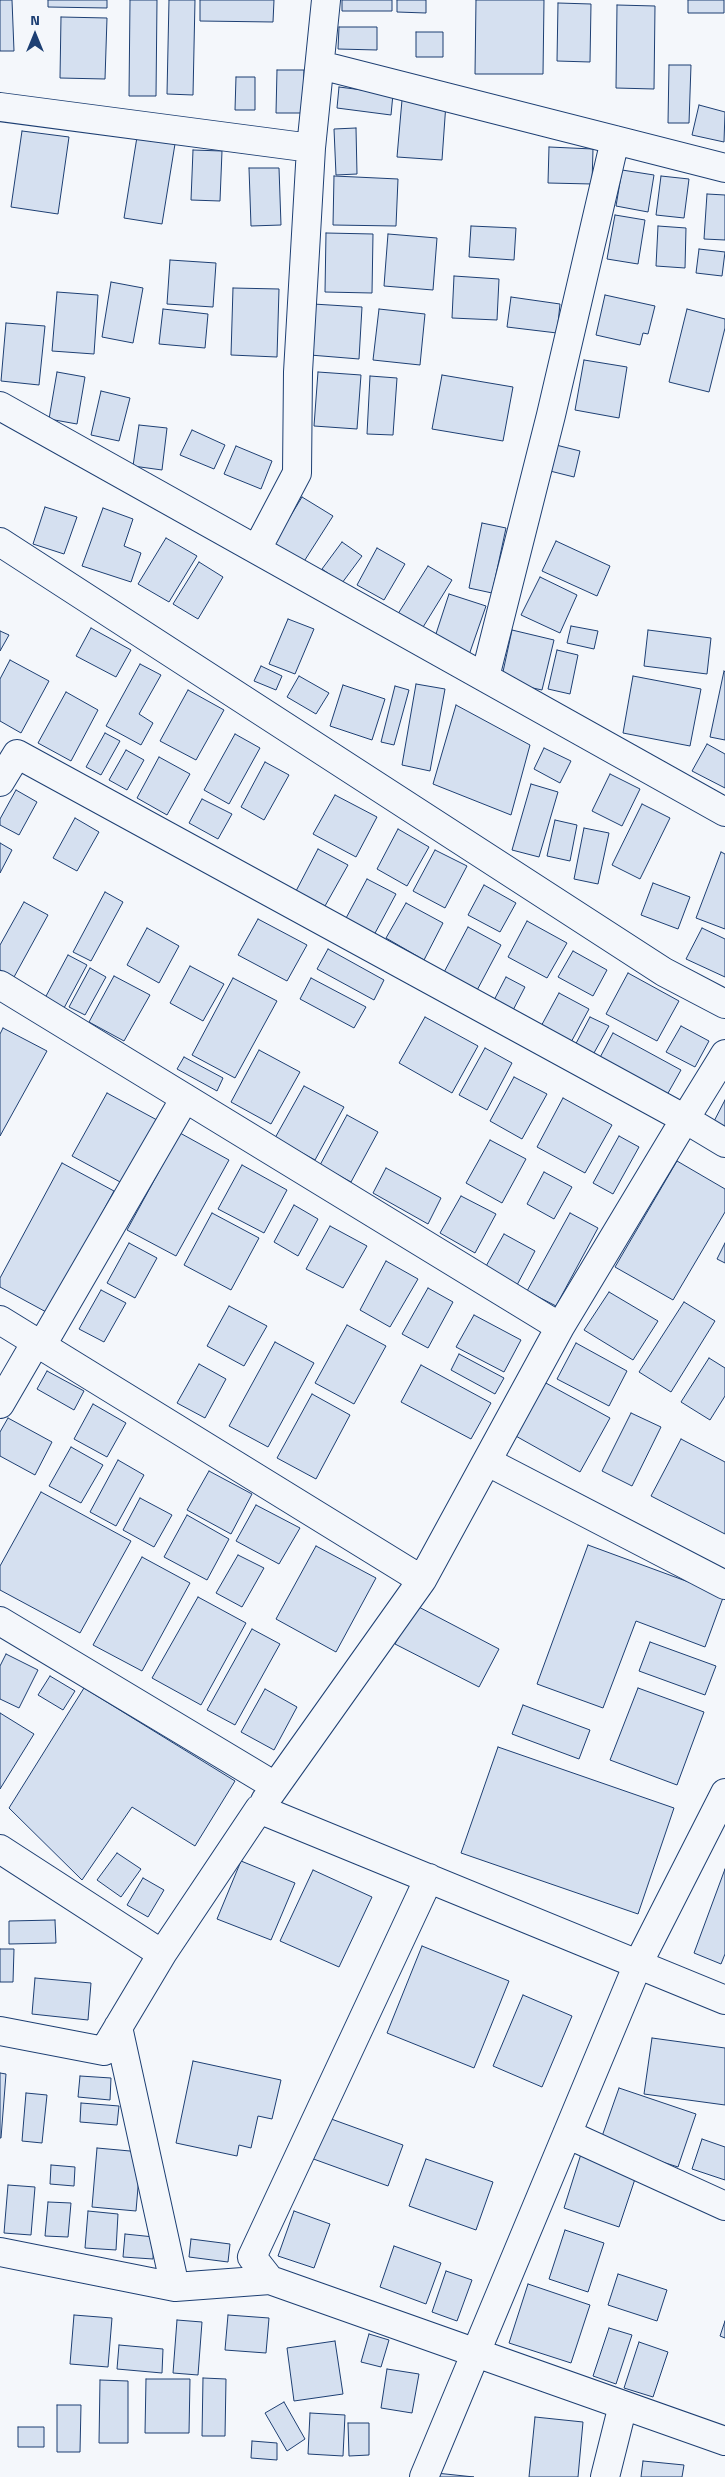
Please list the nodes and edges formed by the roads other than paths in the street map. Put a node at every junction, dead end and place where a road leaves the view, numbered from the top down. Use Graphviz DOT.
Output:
graph roads {
  1 [pos="326,0"];
  2 [pos="320,64"];
  3 [pos="0,107"];
  4 [pos="614,140"];
  5 [pos="311,148"];
  6 [pos="725,168"];
  7 [pos="0,406"];
  8 [pos="0,542"];
  9 [pos="257,549"];
  10 [pos="485,677"];
  11 [pos="8,749"];
  12 [pos="0,782"];
  13 [pos="725,812"];
  14 [pos="0,984"];
  15 [pos="725,1004"];
  16 [pos="725,1054"];
  17 [pos="185,1098"];
  18 [pos="685,1118"];
  19 [pos="725,1142"];
  20 [pos="0,1320"];
  21 [pos="560,1327"];
  22 [pos="39,1343"];
  23 [pos="0,1404"];
  24 [pos="488,1462"];
  25 [pos="422,1580"];
  26 [pos="725,1585"];
  27 [pos="0,1622"];
  28 [pos="275,1786"];
  29 [pos="723,1802"];
  30 [pos="260,1809"];
  31 [pos="0,1849"];
  32 [pos="429,1878"];
  33 [pos="162,1954"];
  34 [pos="638,1964"];
  35 [pos="725,2000"];
  36 [pos="118,2027"];
  37 [pos="0,2031"];
  38 [pos="567,2134"];
  39 [pos="725,2206"];
  40 [pos="0,2252"];
  41 [pos="270,2280"];
  42 [pos="174,2288"];
  43 [pos="475,2354"];
  44 [pos="623,2406"];
  45 [pos="725,2441"];
  46 [pos="424,2477"];
  47 [pos="605,2477"];
  1 -- 2 [label="street"];
  2 -- 4 [label="street"];
  2 -- 5 [label="street"];
  3 -- 5 [label="street"];
  4 -- 6 [label="street"];
  4 -- 10 [label="street"];
  5 -- 9 [label="street"];
  7 -- 9 [label="street"];
  8 -- 15 [label="street"];
  9 -- 10 [label="street"];
  10 -- 13 [label="street"];
  11 -- 12 [label="street"];
  11 -- 18 [label="street"];
  14 -- 17 [label="street"];
  16 -- 18 [label="street"];
  17 -- 21 [label="street"];
  17 -- 22 [label="street"];
  18 -- 19 [label="street"];
  18 -- 21 [label="street"];
  20 -- 22 [label="street"];
  21 -- 24 [label="street"];
  22 -- 23 [label="street"];
  22 -- 25 [label="street"];
  24 -- 25 [label="street"];
  24 -- 26 [label="street"];
  25 -- 28 [label="street"];
  27 -- 28 [label="street"];
  28 -- 30 [label="street"];
  29 -- 34 [label="street"];
  30 -- 32 [label="street"];
  30 -- 33 [label="street"];
  31 -- 33 [label="street"];
  32 -- 34 [label="street"];
  32 -- 41 [label="street"];
  33 -- 36 [label="street"];
  34 -- 35 [label="street"];
  34 -- 38 [label="street"];
  36 -- 37 [label="street"];
  36 -- 42 [label="street"];
  38 -- 39 [label="street"];
  38 -- 43 [label="street"];
  40 -- 42 [label="street"];
  41 -- 42 [label="street"];
  41 -- 43 [label="street"];
  43 -- 44 [label="street"];
  43 -- 46 [label="street"];
  44 -- 45 [label="street"];
  44 -- 47 [label="street"];
}
